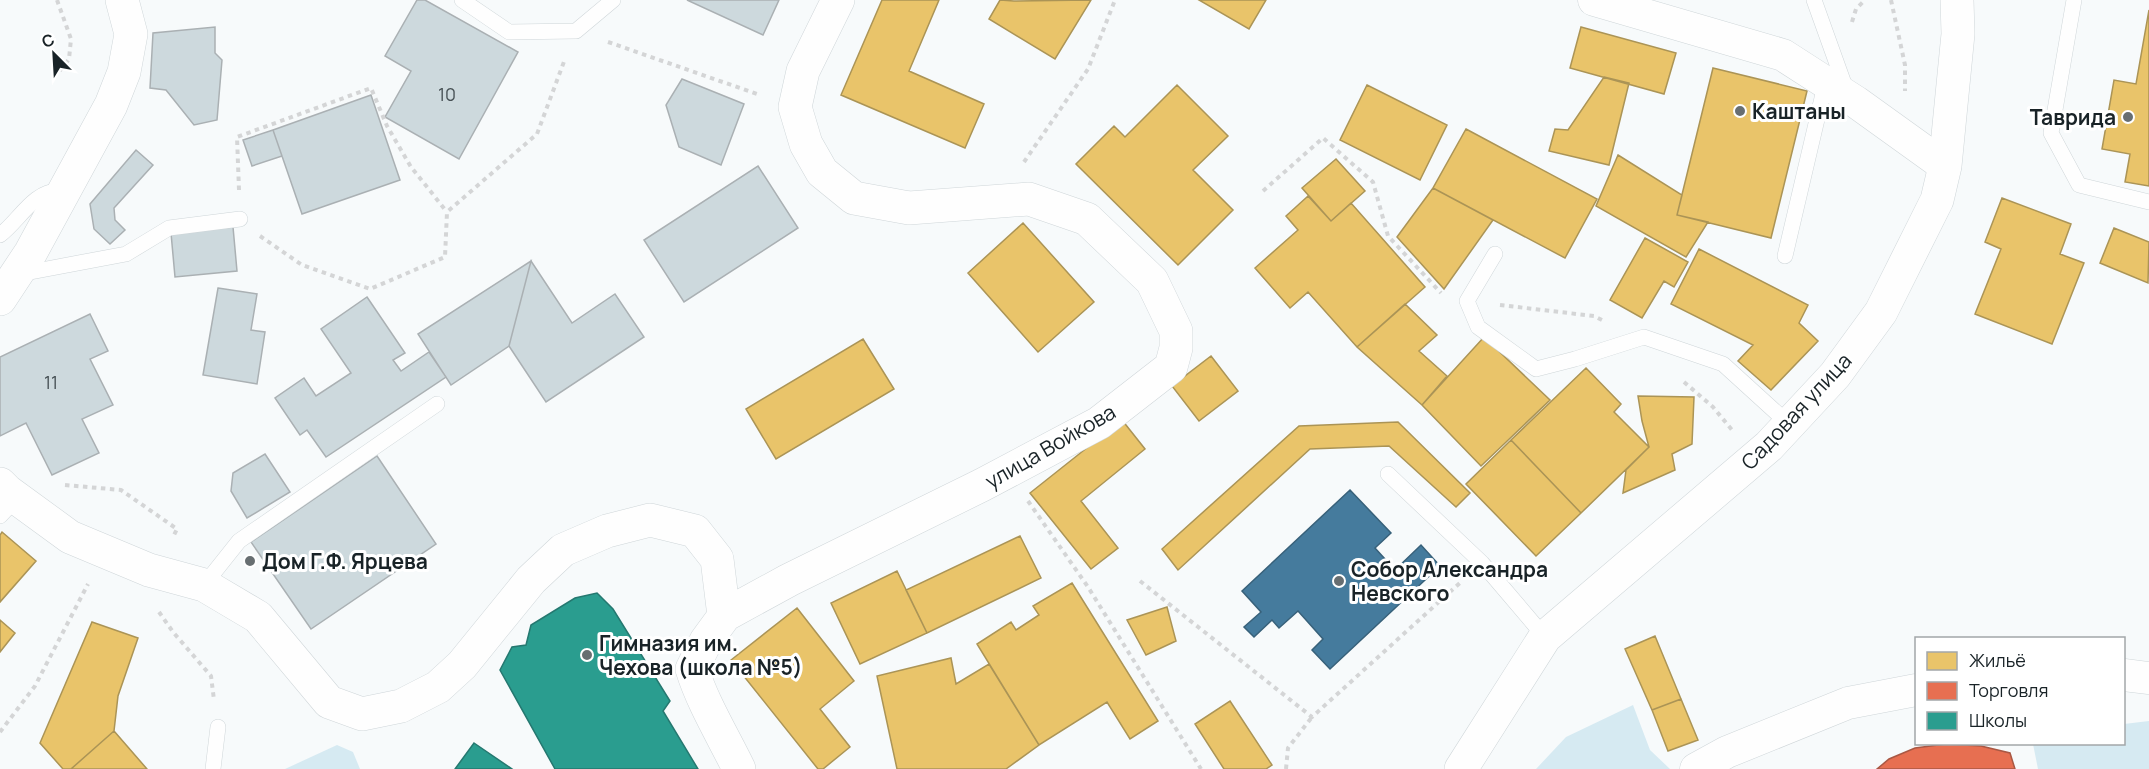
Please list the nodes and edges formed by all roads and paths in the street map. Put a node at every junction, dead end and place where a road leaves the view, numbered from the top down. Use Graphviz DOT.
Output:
graph roads {
  1 [pos="57,0"];
  2 [pos="122,0"];
  3 [pos="462,0"];
  4 [pos="613,0"];
  5 [pos="838,0"];
  6 [pos="1115,0"];
  7 [pos="1594,0"];
  8 [pos="1814,0"];
  9 [pos="1891,0"];
  10 [pos="1957,0"];
  11 [pos="2074,0"];
  12 [pos="576,31"];
  13 [pos="58,73"];
  14 [pos="1837,89"];
  15 [pos="1905,94"];
  16 [pos="795,107"];
  17 [pos="1945,166"];
  18 [pos="65,191"];
  19 [pos="1263,191"];
  20 [pos="1029,199"];
  21 [pos="2149,202"];
  22 [pos="447,212"];
  23 [pos="240,219"];
  24 [pos="0,235"];
  25 [pos="267,243"];
  26 [pos="1495,254"];
  27 [pos="1785,256"];
  28 [pos="6,285"];
  29 [pos="1447,300"];
  30 [pos="1467,301"];
  31 [pos="1594,316"];
  32 [pos="438,404"];
  33 [pos="1713,407"];
  34 [pos="1789,424"];
  35 [pos="1738,437"];
  36 [pos="1007,471"];
  37 [pos="1388,474"];
  38 [pos="55,484"];
  39 [pos="6,499"];
  40 [pos="177,529"];
  41 [pos="105,552"];
  42 [pos="1482,563"];
  43 [pos="1140,581"];
  44 [pos="204,585"];
  45 [pos="153,604"];
  46 [pos="724,616"];
  47 [pos="1545,637"];
  48 [pos="2125,675"];
  49 [pos="2149,678"];
  50 [pos="1915,690"];
  51 [pos="1312,717"];
  52 [pos="218,727"];
  53 [pos="0,732"];
  54 [pos="213,769"];
  55 [pos="739,769"];
  56 [pos="1201,769"];
  57 [pos="1286,769"];
  58 [pos="1461,769"];
  59 [pos="1696,769"];
  1 -- 13 [label="path"];
  2 -- 18 [label="street"];
  3 -- 12 [label="lane"];
  4 -- 12 [label="lane"];
  5 -- 16 [label="street, улица Войкова"];
  6 -- 20 [label="path"];
  7 -- 14 [label="street"];
  8 -- 14 [label="lane"];
  9 -- 15 [label="path"];
  10 -- 17 [label="street, Садовая улица"];
  11 -- 21 [label="lane"];
  12 -- 16 [label="path"];
  12 -- 22 [label="path"];
  14 -- 17 [label="street"];
  14 -- 27 [label="lane"];
  16 -- 20 [label="street, улица Войкова"];
  17 -- 34 [label="street, Садовая улица"];
  18 -- 24 [label="lane"];
  18 -- 28 [label="street"];
  19 -- 29 [label="path"];
  20 -- 36 [label="street, улица Войкова"];
  22 -- 23 [label="path"];
  22 -- 25 [label="path"];
  23 -- 28 [label="lane"];
  26 -- 30 [label="lane"];
  30 -- 31 [label="path"];
  30 -- 34 [label="lane"];
  32 -- 44 [label="lane"];
  33 -- 35 [label="path"];
  34 -- 47 [label="street, Садовая улица"];
  36 -- 46 [label="street, улица Войкова"];
  36 -- 56 [label="path"];
  37 -- 42 [label="lane"];
  38 -- 40 [label="path"];
  39 -- 41 [label="street"];
  41 -- 44 [label="street"];
  41 -- 53 [label="path"];
  42 -- 47 [label="lane"];
  42 -- 51 [label="path"];
  43 -- 51 [label="path"];
  44 -- 46 [label="street"];
  45 -- 52 [label="path"];
  46 -- 55 [label="street, улица Войкова"];
  47 -- 58 [label="street, Садовая улица"];
  48 -- 49 [label="street"];
  50 -- 59 [label="street"];
  51 -- 57 [label="path"];
  52 -- 54 [label="lane"];
}
